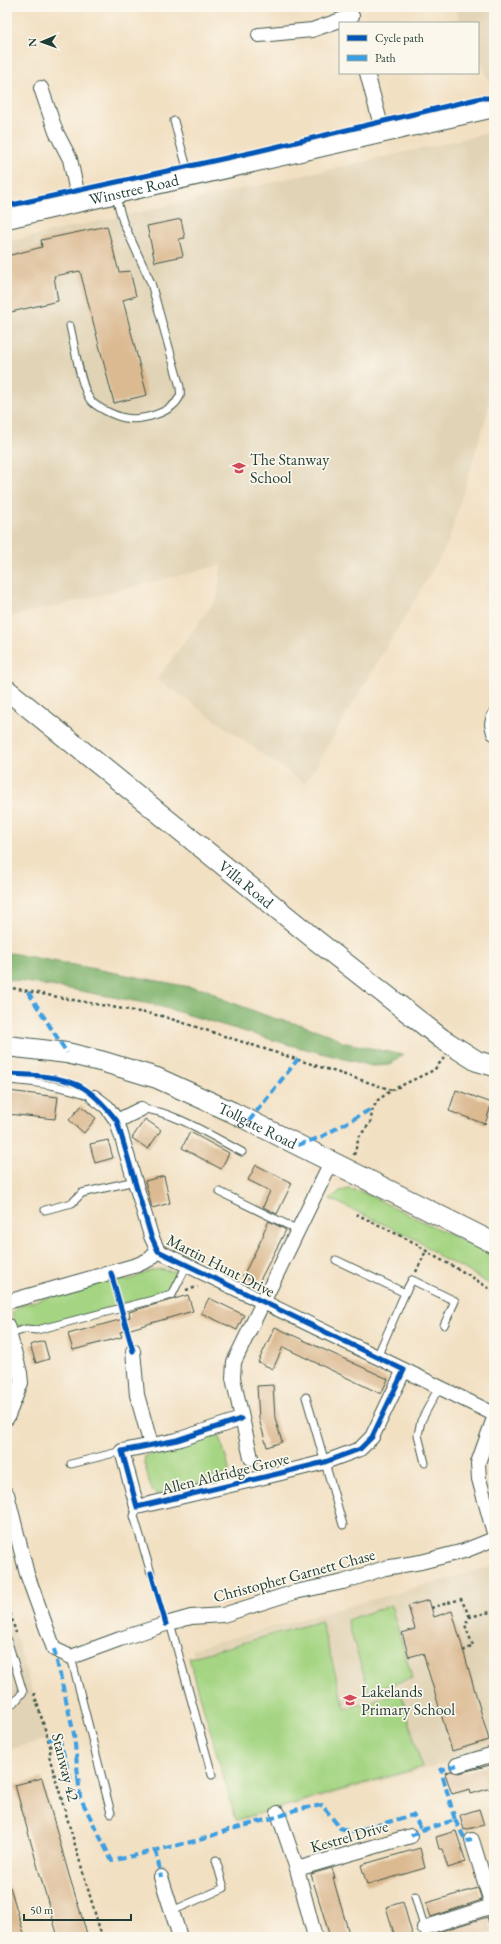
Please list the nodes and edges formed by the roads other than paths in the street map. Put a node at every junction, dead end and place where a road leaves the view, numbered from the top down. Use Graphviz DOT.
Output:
graph roads {
  1 [pos="351,15"];
  2 [pos="259,35"];
  3 [pos="367,74"];
  4 [pos="41,88"];
  5 [pos="494,107"];
  6 [pos="174,121"];
  7 [pos="383,133"];
  8 [pos="189,177"];
  9 [pos="115,194"];
  10 [pos="79,202"];
  11 [pos="7,218"];
  12 [pos="70,326"];
  13 [pos="7,690"];
  14 [pos="494,716"];
  15 [pos="494,733"];
  16 [pos="7,1046"];
  17 [pos="494,1066"];
  18 [pos="7,1080"];
  19 [pos="94,1097"];
  20 [pos="141,1109"];
  21 [pos="117,1121"];
  22 [pos="242,1152"];
  23 [pos="331,1162"];
  24 [pos="135,1181"];
  25 [pos="220,1192"];
  26 [pos="45,1210"];
  27 [pos="298,1230"];
  28 [pos="494,1243"];
  29 [pos="158,1251"];
  30 [pos="336,1260"];
  31 [pos="187,1265"];
  32 [pos="405,1293"];
  33 [pos="7,1302"];
  34 [pos="265,1302"];
  35 [pos="444,1325"];
  36 [pos="8,1330"];
  37 [pos="133,1351"];
  38 [pos="377,1357"];
  39 [pos="404,1370"];
  40 [pos="439,1388"];
  41 [pos="306,1397"];
  42 [pos="494,1414"];
  43 [pos="7,1418"];
  44 [pos="494,1418"];
  45 [pos="242,1419"];
  46 [pos="151,1445"];
  47 [pos="122,1451"];
  48 [pos="251,1458"];
  49 [pos="325,1462"];
  50 [pos="425,1463"];
  51 [pos="71,1464"];
  52 [pos="7,1494"];
  53 [pos="137,1507"];
  54 [pos="343,1525"];
  55 [pos="494,1533"];
  56 [pos="494,1539"];
  57 [pos="151,1573"];
  58 [pos="170,1623"];
  59 [pos="7,1639"];
  60 [pos="71,1657"];
  61 [pos="7,1706"];
  62 [pos="494,1754"];
  63 [pos="457,1765"];
  64 [pos="212,1775"];
  65 [pos="278,1813"];
  66 [pos="111,1814"];
  67 [pos="411,1836"];
  68 [pos="472,1840"];
  69 [pos="216,1860"];
  70 [pos="297,1869"];
  71 [pos="161,1877"];
  72 [pos="414,1896"];
  73 [pos="493,1909"];
  74 [pos="172,1910"];
  75 [pos="425,1933"];
  76 [pos="180,1937"];
  77 [pos="315,1937"];
  1 -- 2 [label="street"];
  3 -- 7 [label="street"];
  4 -- 10 [label="street"];
  5 -- 7 [label="street, Winstree Road"];
  6 -- 8 [label="lane"];
  7 -- 8 [label="street, Winstree Road"];
  8 -- 9 [label="street, Winstree Road"];
  9 -- 10 [label="street, Winstree Road"];
  9 -- 12 [label="lane"];
  10 -- 11 [label="street, Winstree Road"];
  13 -- 17 [label="street, Villa Road"];
  14 -- 15 [label="street"];
  16 -- 23 [label="street, Tollgate Road"];
  18 -- 19 [label="lane"];
  19 -- 21 [label="street, Martin Hunt Drive"];
  20 -- 21 [label="street"];
  20 -- 22 [label="lane"];
  21 -- 24 [label="street, Martin Hunt Drive"];
  23 -- 27 [label="street"];
  23 -- 28 [label="street, Tollgate Road"];
  24 -- 26 [label="lane"];
  24 -- 29 [label="street, Martin Hunt Drive"];
  25 -- 27 [label="lane"];
  27 -- 34 [label="street"];
  29 -- 31 [label="street, Martin Hunt Drive"];
  29 -- 33 [label="street"];
  30 -- 32 [label="lane"];
  31 -- 34 [label="street, Martin Hunt Drive"];
  31 -- 36 [label="lane"];
  32 -- 35 [label="lane"];
  32 -- 38 [label="lane"];
  34 -- 38 [label="street, Martin Hunt Drive"];
  34 -- 45 [label="street"];
  36 -- 43 [label="street"];
  37 -- 46 [label="street"];
  38 -- 39 [label="street, Martin Hunt Drive"];
  39 -- 40 [label="street, Martin Hunt Drive"];
  39 -- 49 [label="street, Allen Aldridge Grove"];
  40 -- 42 [label="street, Martin Hunt Drive"];
  40 -- 50 [label="lane"];
  41 -- 49 [label="lane"];
  44 -- 55 [label="street"];
  45 -- 46 [label="street"];
  45 -- 48 [label="street"];
  46 -- 47 [label="street"];
  47 -- 51 [label="lane"];
  47 -- 53 [label="street"];
  49 -- 53 [label="street, Allen Aldridge Grove"];
  49 -- 54 [label="lane"];
  52 -- 60 [label="street"];
  53 -- 57 [label="lane"];
  56 -- 58 [label="street, Christopher Garnett Chase"];
  58 -- 60 [label="street, Christopher Garnett Chase"];
  58 -- 64 [label="lane"];
  59 -- 61 [label="lane"];
  60 -- 66 [label="lane"];
  62 -- 63 [label="street"];
  65 -- 70 [label="street"];
  67 -- 70 [label="street, Kestrel Drive"];
  68 -- 73 [label="street"];
  69 -- 74 [label="lane"];
  70 -- 77 [label="street"];
  71 -- 74 [label="street"];
  72 -- 75 [label="lane"];
  73 -- 75 [label="street"];
  74 -- 76 [label="street"];
}
